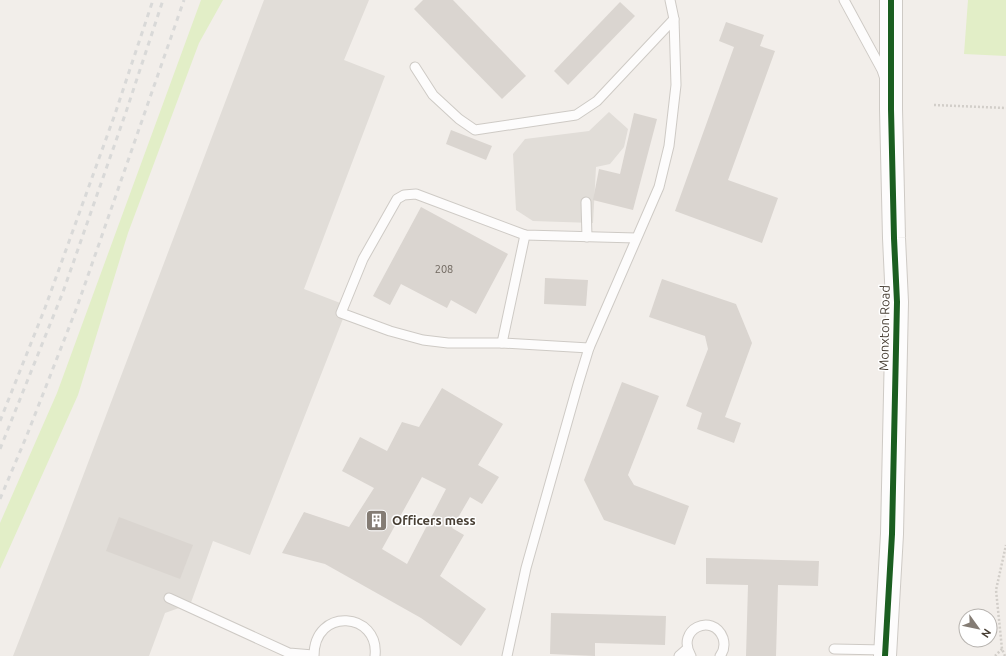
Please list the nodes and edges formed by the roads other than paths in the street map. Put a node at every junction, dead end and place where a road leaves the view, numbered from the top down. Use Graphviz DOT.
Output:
graph roads {
  1 [pos="670,0"];
  2 [pos="844,0"];
  3 [pos="891,0"];
  4 [pos="674,19"];
  5 [pos="415,67"];
  6 [pos="892,109"];
  7 [pos="586,202"];
  8 [pos="525,236"];
  9 [pos="586,237"];
  10 [pos="636,238"];
  11 [pos="502,343"];
  12 [pos="589,348"];
  13 [pos="169,598"];
  14 [pos="834,649"];
  15 [pos="689,652"];
  16 [pos="885,653"];
  17 [pos="314,656"];
  18 [pos="376,656"];
  19 [pos="507,656"];
  20 [pos="679,656"];
  21 [pos="720,656"];
  1 -- 4 [label="lane"];
  2 -- 6 [label="lane"];
  3 -- 6 [label="street, Monxton Road"];
  4 -- 5 [label="lane"];
  4 -- 10 [label="lane"];
  6 -- 16 [label="street, Monxton Road"];
  7 -- 9 [label="lane"];
  8 -- 9 [label="lane"];
  8 -- 11 [label="lane"];
  8 -- 11 [label="lane"];
  9 -- 10 [label="lane"];
  10 -- 12 [label="lane"];
  11 -- 12 [label="lane"];
  12 -- 19 [label="lane"];
  13 -- 17 [label="lane"];
  14 -- 16 [label="lane"];
  15 -- 20 [label="lane"];
  15 -- 21 [label="lane"];
  17 -- 18 [label="lane"];
}
